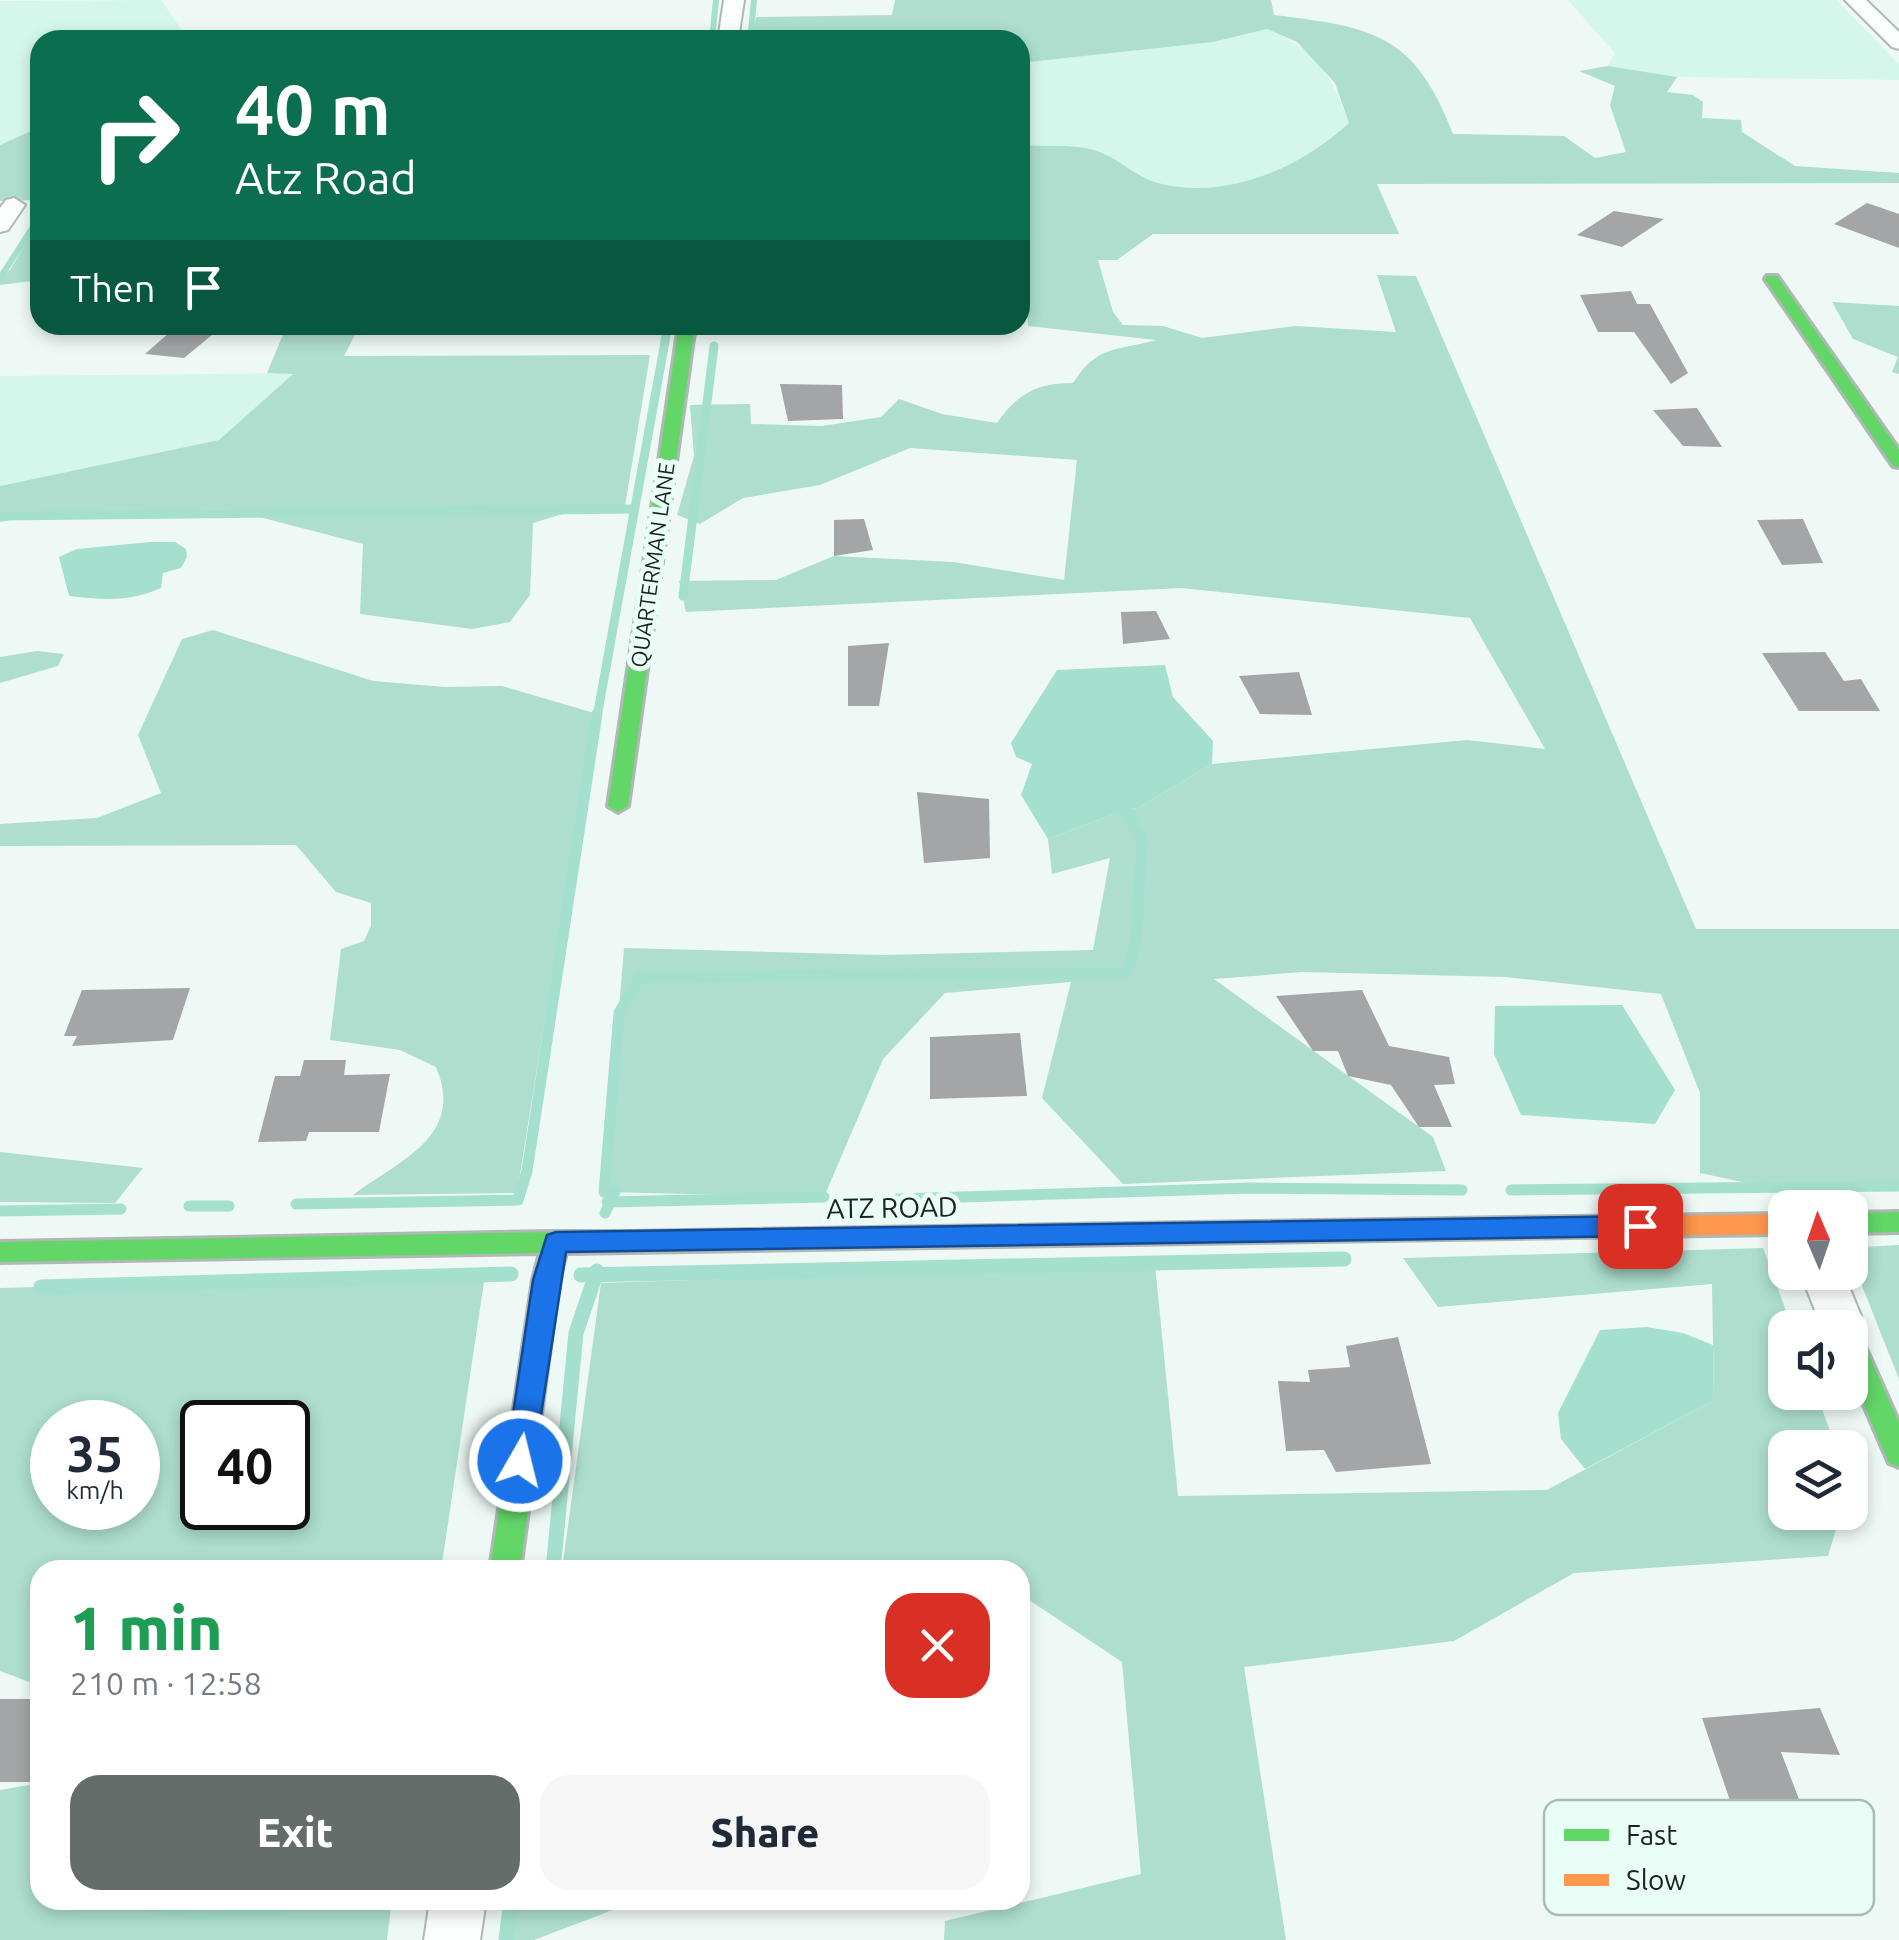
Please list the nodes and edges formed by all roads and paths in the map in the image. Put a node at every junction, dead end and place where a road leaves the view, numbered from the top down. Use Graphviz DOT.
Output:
graph roads {
  1 [pos="734,0"];
  2 [pos="1855,0"];
  3 [pos="730,30"];
  4 [pos="1899,43"];
  5 [pos="1772,279"];
  6 [pos="686,335"];
  7 [pos="1899,462"];
  8 [pos="618,806"];
  9 [pos="1899,1222"];
  10 [pos="1868,1223"];
  11 [pos="1768,1224"];
  12 [pos="556,1242"];
  13 [pos="0,1252"];
  14 [pos="1868,1382"];
  15 [pos="1899,1455"];
  16 [pos="506,1560"];
  17 [pos="456,1910"];
  18 [pos="452,1940"];
  1 -- 3 [label="street"];
  2 -- 4 [label="street"];
  5 -- 7 [label="street"];
  6 -- 8 [label="street, QUARTERMAN LANE"];
  9 -- 10 [label="street"];
  11 -- 12 [label="street, ATZ ROAD"];
  12 -- 13 [label="street, ATZ ROAD"];
  12 -- 16 [label="street"];
  14 -- 15 [label="street"];
  17 -- 18 [label="street"];
}
